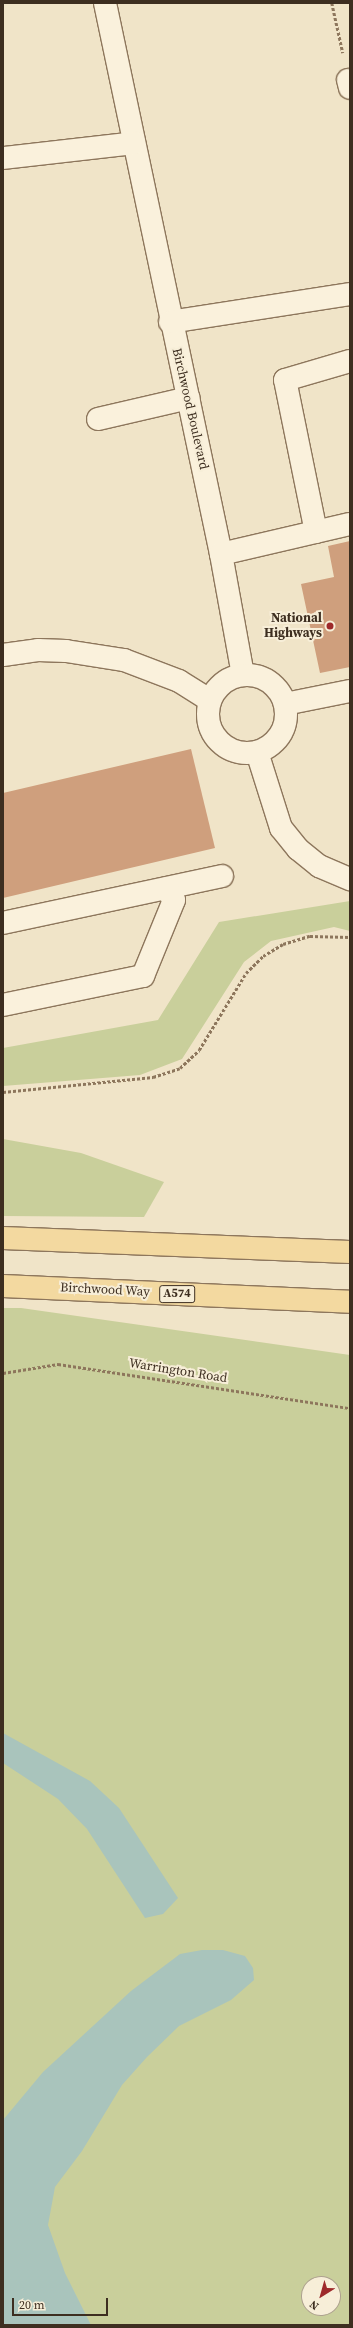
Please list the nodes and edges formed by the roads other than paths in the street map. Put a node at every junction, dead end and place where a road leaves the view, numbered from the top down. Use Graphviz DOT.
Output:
graph roads {
  1 [pos="105,3"];
  2 [pos="134,143"];
  3 [pos="3,158"];
  4 [pos="350,294"];
  5 [pos="170,322"];
  6 [pos="350,362"];
  7 [pos="189,398"];
  8 [pos="98,419"];
  9 [pos="350,524"];
  10 [pos="316,532"];
  11 [pos="221,554"];
  12 [pos="3,655"];
  13 [pos="243,675"];
  14 [pos="350,690"];
  15 [pos="210,700"];
  16 [pos="284,704"];
  17 [pos="257,752"];
  18 [pos="222,876"];
  19 [pos="350,879"];
  20 [pos="166,888"];
  21 [pos="3,923"];
  22 [pos="3,1005"];
  23 [pos="3,1238"];
  24 [pos="350,1252"];
  25 [pos="3,1286"];
  26 [pos="350,1302"];
  1 -- 2 [label="street, Birchwood Boulevard"];
  2 -- 3 [label="street"];
  2 -- 5 [label="street, Birchwood Boulevard"];
  4 -- 5 [label="street"];
  5 -- 7 [label="street, Birchwood Boulevard"];
  6 -- 10 [label="street"];
  7 -- 8 [label="street"];
  7 -- 11 [label="street, Birchwood Boulevard"];
  9 -- 10 [label="street"];
  10 -- 11 [label="street"];
  11 -- 13 [label="street, Birchwood Boulevard"];
  12 -- 15 [label="street"];
  13 -- 15 [label="street"];
  13 -- 16 [label="street"];
  14 -- 16 [label="street"];
  15 -- 17 [label="street"];
  16 -- 17 [label="street"];
  17 -- 19 [label="street"];
  18 -- 20 [label="street"];
  20 -- 21 [label="street"];
  20 -- 22 [label="street"];
  23 -- 24 [label="main road"];
  25 -- 26 [label="main road, Birchwood Way / A574"];
}
